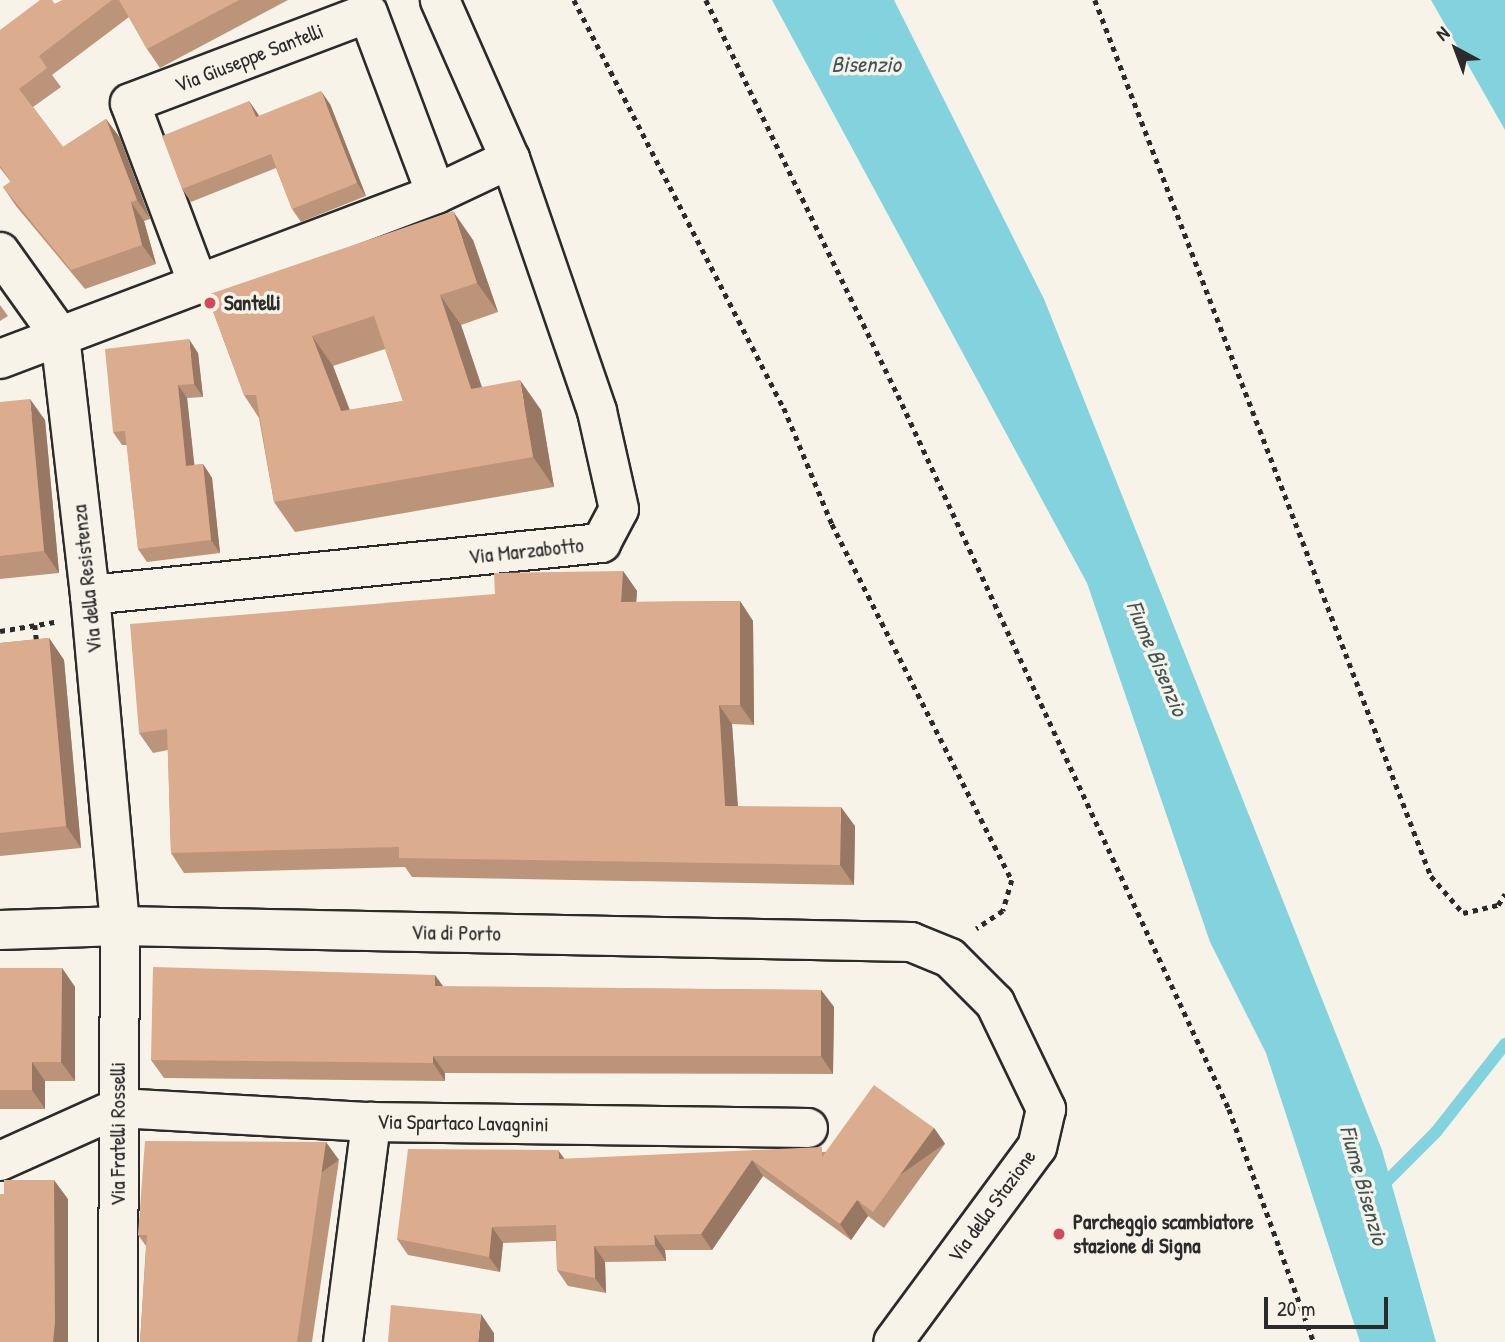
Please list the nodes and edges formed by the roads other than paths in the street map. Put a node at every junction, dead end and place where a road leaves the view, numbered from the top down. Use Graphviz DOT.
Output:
graph roads {
  1 [pos="440,0"];
  2 [pos="510,159"];
  3 [pos="436,194"];
  4 [pos="0,252"];
  5 [pos="198,284"];
  6 [pos="60,336"];
  7 [pos="0,359"];
  8 [pos="90,595"];
  9 [pos="120,926"];
  10 [pos="0,930"];
  11 [pos="925,948"];
  12 [pos="118,1108"];
  13 [pos="371,1122"];
  14 [pos="808,1128"];
  15 [pos="0,1161"];
  16 [pos="118,1342"];
  17 [pos="343,1342"];
  18 [pos="893,1342"];
  1 -- 2 [label="street"];
  2 -- 3 [label="street"];
  2 -- 8 [label="street, Via Marzabotto"];
  3 -- 5 [label="street"];
  3 -- 5 [label="street, Via Giuseppe Santelli"];
  4 -- 6 [label="street, Via della Resistenza"];
  5 -- 6 [label="street"];
  6 -- 7 [label="street"];
  6 -- 8 [label="street, Via della Resistenza"];
  8 -- 9 [label="street, Via della Resistenza"];
  9 -- 10 [label="street, Via di Porto"];
  9 -- 11 [label="street, Via di Porto"];
  9 -- 12 [label="street, Via Fratelli Rosselli"];
  11 -- 18 [label="street, Via della Stazione"];
  12 -- 13 [label="street, Via Spartaco Lavagnini"];
  12 -- 15 [label="street"];
  12 -- 16 [label="street, Via Fratelli Rosselli"];
  13 -- 14 [label="street, Via Spartaco Lavagnini"];
  13 -- 17 [label="street"];
}
